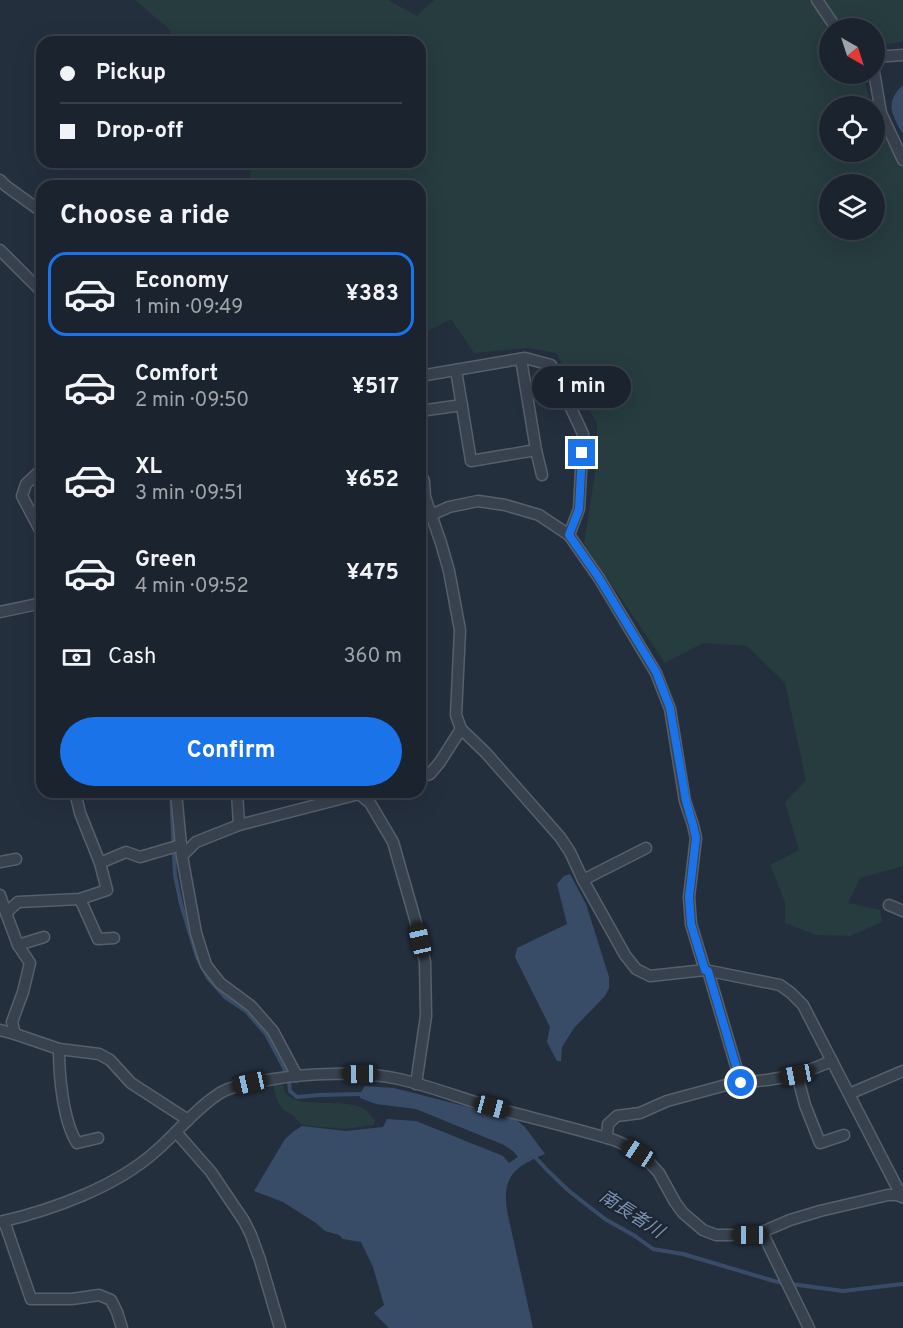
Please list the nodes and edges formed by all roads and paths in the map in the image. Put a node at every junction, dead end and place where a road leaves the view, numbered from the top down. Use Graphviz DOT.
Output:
graph roads {
  1 [pos="817,0"];
  2 [pos="829,18"];
  3 [pos="903,55"];
  4 [pos="885,56"];
  5 [pos="876,84"];
  6 [pos="903,160"];
  7 [pos="0,180"];
  8 [pos="36,208"];
  9 [pos="0,250"];
  10 [pos="36,286"];
  11 [pos="521,359"];
  12 [pos="456,370"];
  13 [pos="426,375"];
  14 [pos="462,405"];
  15 [pos="426,410"];
  16 [pos="536,450"];
  17 [pos="36,474"];
  18 [pos="542,475"];
  19 [pos="426,501"];
  20 [pos="430,515"];
  21 [pos="36,523"];
  22 [pos="569,535"];
  23 [pos="36,604"];
  24 [pos="0,612"];
  25 [pos="461,729"];
  26 [pos="426,775"];
  27 [pos="76,798"];
  28 [pos="177,798"];
  29 [pos="237,798"];
  30 [pos="319,798"];
  31 [pos="365,798"];
  32 [pos="239,825"];
  33 [pos="646,848"];
  34 [pos="181,850"];
  35 [pos="16,860"];
  36 [pos="0,862"];
  37 [pos="100,862"];
  38 [pos="583,879"];
  39 [pos="0,894"];
  40 [pos="80,898"];
  41 [pos="889,905"];
  42 [pos="903,911"];
  43 [pos="6,913"];
  44 [pos="44,937"];
  45 [pos="114,938"];
  46 [pos="18,945"];
  47 [pos="707,970"];
  48 [pos="0,1030"];
  49 [pos="15,1034"];
  50 [pos="60,1049"];
  51 [pos="832,1061"];
  52 [pos="903,1071"];
  53 [pos="797,1075"];
  54 [pos="297,1076"];
  55 [pos="741,1083"];
  56 [pos="416,1084"];
  57 [pos="849,1094"];
  58 [pos="188,1119"];
  59 [pos="176,1132"];
  60 [pos="844,1135"];
  61 [pos="98,1138"];
  62 [pos="606,1138"];
  63 [pos="903,1197"];
  64 [pos="2,1221"];
  65 [pos="762,1232"];
  66 [pos="122,1328"];
  67 [pos="280,1328"];
  68 [pos="808,1328"];
  1 -- 2 [label="street"];
  3 -- 4 [label="street"];
  5 -- 6 [label="street"];
  7 -- 8 [label="street"];
  9 -- 10 [label="street"];
  11 -- 12 [label="street"];
  11 -- 16 [label="street"];
  11 -- 22 [label="street"];
  12 -- 13 [label="street"];
  12 -- 14 [label="street"];
  14 -- 15 [label="street"];
  14 -- 16 [label="street"];
  16 -- 18 [label="street"];
  17 -- 21 [label="street"];
  19 -- 20 [label="street"];
  20 -- 22 [label="street"];
  20 -- 25 [label="street"];
  22 -- 47 [label="street"];
  23 -- 24 [label="street"];
  25 -- 26 [label="street"];
  25 -- 38 [label="street"];
  27 -- 37 [label="street"];
  28 -- 34 [label="street"];
  29 -- 32 [label="street"];
  30 -- 32 [label="street"];
  31 -- 56 [label="street"];
  32 -- 34 [label="street"];
  33 -- 38 [label="street"];
  34 -- 37 [label="street"];
  34 -- 54 [label="street"];
  35 -- 36 [label="street"];
  37 -- 40 [label="street"];
  38 -- 47 [label="street"];
  39 -- 43 [label="street"];
  40 -- 43 [label="street"];
  40 -- 45 [label="street"];
  41 -- 42 [label="street"];
  43 -- 46 [label="street"];
  44 -- 46 [label="street"];
  46 -- 49 [label="street"];
  47 -- 51 [label="street"];
  47 -- 55 [label="street"];
  48 -- 49 [label="street"];
  49 -- 50 [label="street"];
  50 -- 58 [label="street"];
  50 -- 61 [label="street"];
  51 -- 53 [label="street"];
  51 -- 57 [label="street"];
  52 -- 57 [label="street"];
  53 -- 55 [label="street"];
  53 -- 60 [label="street"];
  54 -- 56 [label="street"];
  54 -- 58 [label="street"];
  55 -- 62 [label="street"];
  56 -- 62 [label="street"];
  57 -- 63 [label="street"];
  58 -- 59 [label="street"];
  59 -- 64 [label="street"];
  59 -- 67 [label="street"];
  62 -- 65 [label="street"];
  63 -- 65 [label="street"];
  64 -- 66 [label="street"];
  65 -- 68 [label="street"];
}
